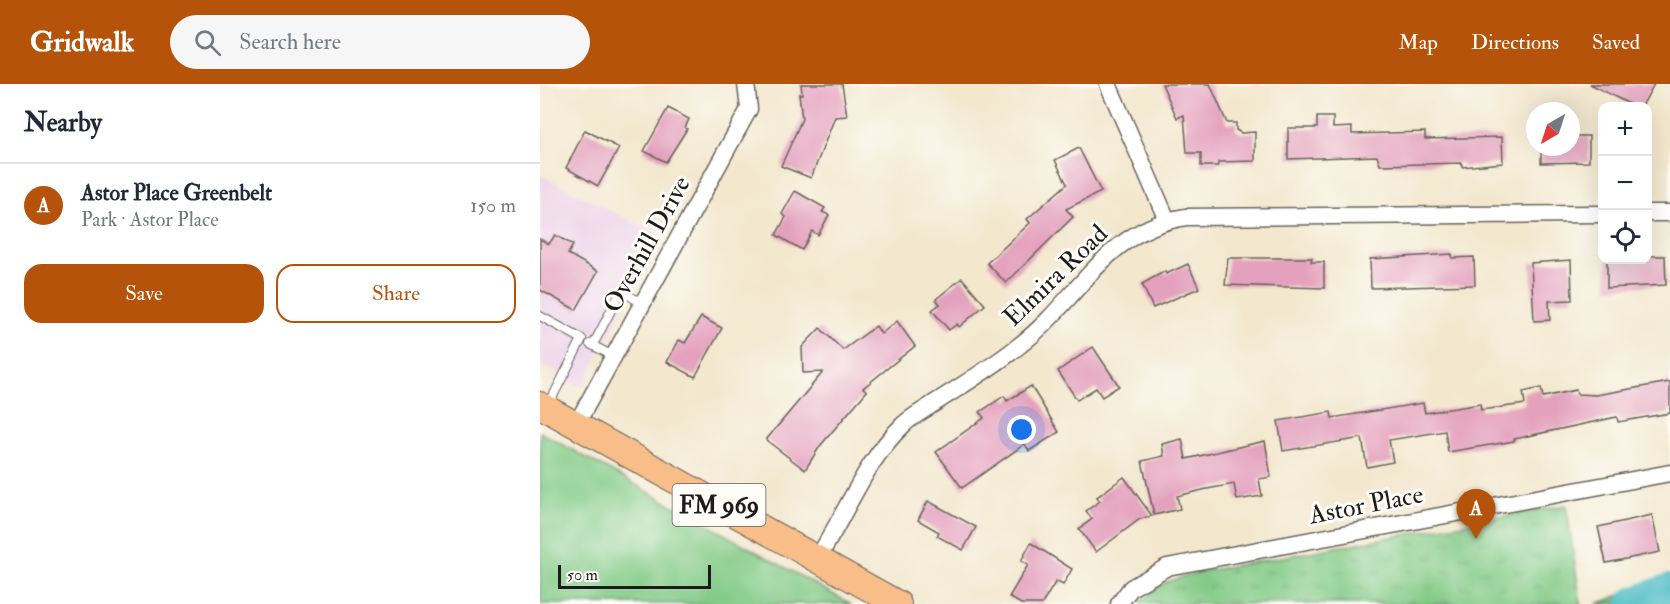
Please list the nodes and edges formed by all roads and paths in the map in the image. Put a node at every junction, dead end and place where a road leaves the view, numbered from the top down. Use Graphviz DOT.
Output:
graph roads {
  1 [pos="747,84"];
  2 [pos="1108,84"];
  3 [pos="1652,213"];
  4 [pos="1670,213"];
  5 [pos="1598,214"];
  6 [pos="1167,220"];
  7 [pos="642,303"];
  8 [pos="540,316"];
  9 [pos="582,339"];
  10 [pos="593,345"];
  11 [pos="613,356"];
  12 [pos="543,407"];
  13 [pos="576,425"];
  14 [pos="1670,473"];
  15 [pos="817,560"];
  16 [pos="898,604"];
  17 [pos="1119,604"];
  1 -- 7 [label="street, Overhill Drive"];
  2 -- 6 [label="street"];
  3 -- 4 [label="street"];
  5 -- 6 [label="street, Elmira Road"];
  6 -- 15 [label="street, Elmira Road"];
  7 -- 10 [label="lane"];
  7 -- 11 [label="street, Overhill Drive"];
  8 -- 9 [label="lane"];
  9 -- 10 [label="lane"];
  9 -- 12 [label="lane"];
  10 -- 11 [label="lane"];
  11 -- 13 [label="street, Overhill Drive"];
  12 -- 13 [label="main road, FM 969"];
  13 -- 15 [label="main road, FM 969"];
  14 -- 17 [label="street, Astor Place"];
  15 -- 16 [label="main road, FM 969"];
}
